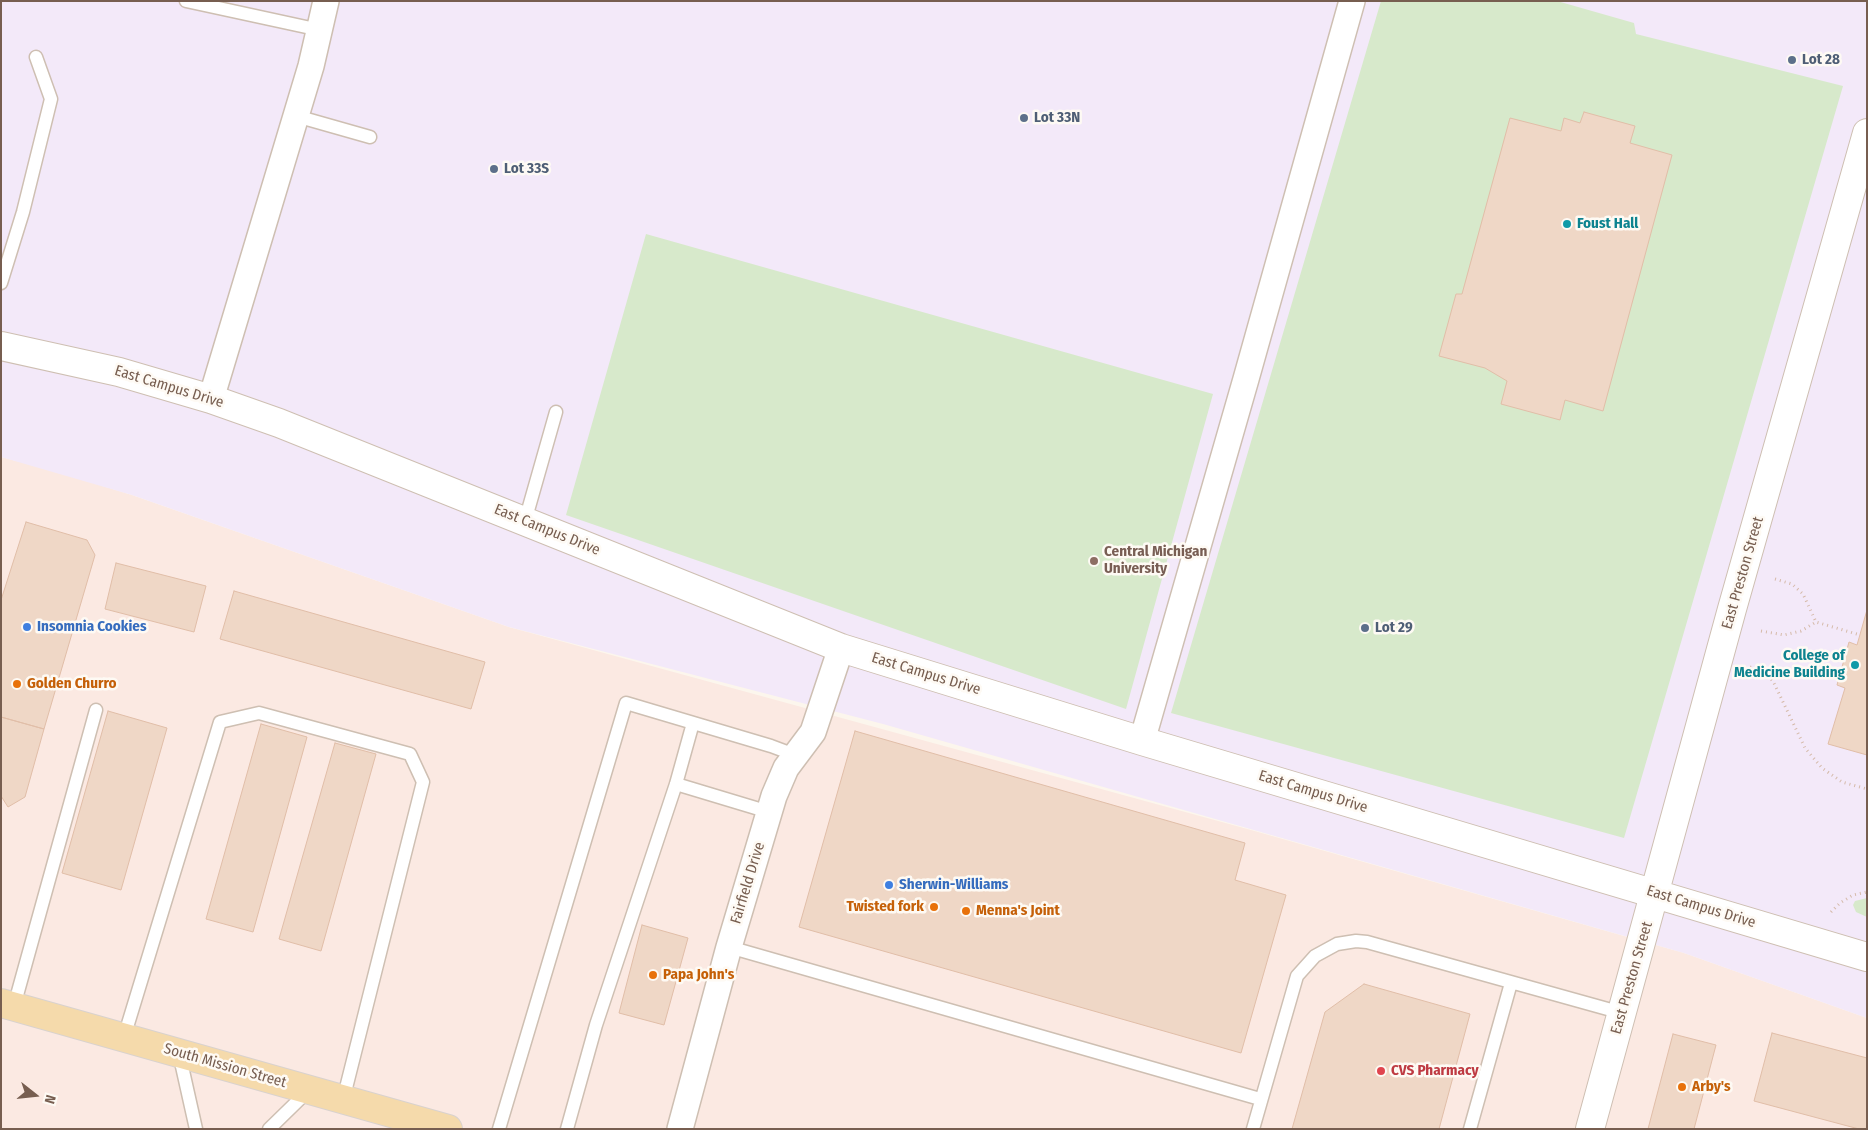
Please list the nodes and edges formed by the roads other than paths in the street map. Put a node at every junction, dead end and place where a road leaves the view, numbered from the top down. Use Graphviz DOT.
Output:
graph roads {
  1 [pos="186,1"];
  2 [pos="326,1"];
  3 [pos="1352,1"];
  4 [pos="320,30"];
  5 [pos="36,57"];
  6 [pos="296,116"];
  7 [pos="1867,133"];
  8 [pos="370,137"];
  9 [pos="1,283"];
  10 [pos="1,346"];
  11 [pos="211,399"];
  12 [pos="556,412"];
  13 [pos="525,521"];
  14 [pos="841,648"];
  15 [pos="96,710"];
  16 [pos="693,723"];
  17 [pos="1142,740"];
  18 [pos="795,755"];
  19 [pos="676,784"];
  20 [pos="770,812"];
  21 [pos="1656,894"];
  22 [pos="729,947"];
  23 [pos="1867,957"];
  24 [pos="1511,983"];
  25 [pos="8,1005"];
  26 [pos="1622,1013"];
  27 [pos="124,1037"];
  28 [pos="178,1052"];
  29 [pos="309,1090"];
  30 [pos="1260,1099"];
  31 [pos="344,1100"];
  32 [pos="196,1129"];
  33 [pos="269,1129"];
  34 [pos="448,1129"];
  35 [pos="499,1129"];
  36 [pos="567,1129"];
  37 [pos="680,1129"];
  38 [pos="1253,1129"];
  39 [pos="1470,1129"];
  40 [pos="1590,1129"];
  1 -- 4 [label="lane"];
  2 -- 4 [label="street"];
  3 -- 17 [label="street"];
  4 -- 6 [label="street"];
  5 -- 9 [label="lane"];
  6 -- 8 [label="lane"];
  6 -- 11 [label="street"];
  7 -- 21 [label="street, East Preston Street"];
  10 -- 11 [label="street, East Campus Drive"];
  11 -- 13 [label="street, East Campus Drive"];
  12 -- 13 [label="lane"];
  13 -- 14 [label="street, East Campus Drive"];
  14 -- 17 [label="street, East Campus Drive"];
  14 -- 18 [label="street, Fairfield Drive"];
  15 -- 25 [label="lane"];
  16 -- 18 [label="lane"];
  16 -- 19 [label="lane"];
  16 -- 35 [label="lane"];
  17 -- 21 [label="street, East Campus Drive"];
  18 -- 20 [label="street, Fairfield Drive"];
  19 -- 20 [label="lane"];
  19 -- 36 [label="lane"];
  20 -- 22 [label="street, Fairfield Drive"];
  21 -- 23 [label="street, East Campus Drive"];
  21 -- 26 [label="street, East Preston Street"];
  22 -- 30 [label="lane"];
  22 -- 37 [label="street, Fairfield Drive"];
  24 -- 26 [label="lane"];
  24 -- 30 [label="lane"];
  24 -- 39 [label="lane"];
  25 -- 27 [label="main road, South Mission Street"];
  26 -- 40 [label="street, East Preston Street"];
  27 -- 28 [label="main road, South Mission Street"];
  27 -- 31 [label="lane"];
  28 -- 29 [label="main road, South Mission Street"];
  28 -- 32 [label="lane"];
  29 -- 31 [label="main road, South Mission Street"];
  29 -- 33 [label="lane"];
  30 -- 38 [label="lane"];
  31 -- 34 [label="main road, South Mission Street"];
}
